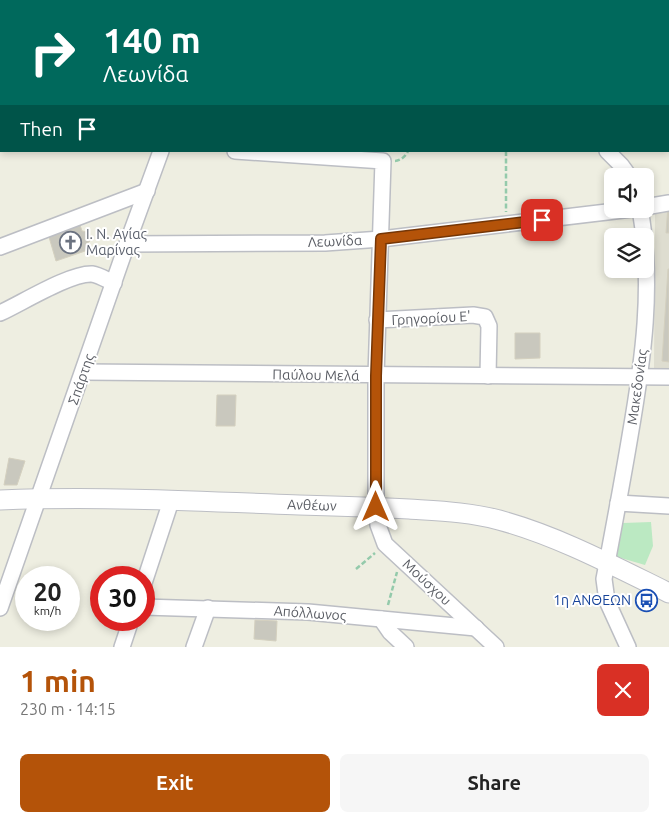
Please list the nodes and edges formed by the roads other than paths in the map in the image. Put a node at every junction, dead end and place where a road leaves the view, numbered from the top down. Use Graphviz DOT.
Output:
graph roads {
  1 [pos="161,152"];
  2 [pos="249,152"];
  3 [pos="607,152"];
  4 [pos="625,164"];
  5 [pos="147,191"];
  6 [pos="669,203"];
  7 [pos="654,206"];
  8 [pos="604,213"];
  9 [pos="642,218"];
  10 [pos="381,239"];
  11 [pos="127,244"];
  12 [pos="0,247"];
  13 [pos="114,283"];
  14 [pos="0,313"];
  15 [pos="378,320"];
  16 [pos="83,372"];
  17 [pos="376,376"];
  18 [pos="488,376"];
  19 [pos="640,377"];
  20 [pos="669,377"];
  21 [pos="39,498"];
  22 [pos="0,500"];
  23 [pos="171,501"];
  24 [pos="618,503"];
  25 [pos="669,506"];
  26 [pos="376,507"];
  27 [pos="607,563"];
  28 [pos="150,566"];
  29 [pos="669,593"];
  30 [pos="155,607"];
  31 [pos="0,608"];
  32 [pos="208,608"];
  33 [pos="382,619"];
  34 [pos="476,628"];
  35 [pos="127,631"];
  36 [pos="122,647"];
  37 [pos="194,647"];
  38 [pos="406,647"];
  39 [pos="496,647"];
  40 [pos="628,647"];
  1 -- 5 [label="street, Σπάρτης"];
  2 -- 10 [label="street"];
  3 -- 4 [label="street"];
  5 -- 11 [label="street, Σπάρτης"];
  5 -- 12 [label="street"];
  6 -- 7 [label="street"];
  8 -- 10 [label="street, Λεωνίδα"];
  9 -- 19 [label="street, Μακεδονίας"];
  10 -- 11 [label="street, Λεωνίδα"];
  10 -- 15 [label="street"];
  11 -- 13 [label="street, Σπάρτης"];
  13 -- 14 [label="street"];
  13 -- 16 [label="street, Σπάρτης"];
  15 -- 17 [label="street"];
  15 -- 18 [label="street, Γρηγορίου Ε'"];
  16 -- 17 [label="street, Παύλου Μελά"];
  16 -- 21 [label="street, Σπάρτης"];
  17 -- 18 [label="street, Παύλου Μελά"];
  17 -- 26 [label="street"];
  18 -- 19 [label="street, Παύλου Μελά"];
  19 -- 20 [label="street, Παύλου Μελά"];
  19 -- 24 [label="street, Μακεδονίας"];
  21 -- 22 [label="street, Ανθέων"];
  21 -- 23 [label="street, Ανθέων"];
  21 -- 31 [label="street, Σπάρτης"];
  23 -- 26 [label="street, Ανθέων"];
  23 -- 28 [label="street"];
  24 -- 25 [label="street"];
  24 -- 27 [label="street, Μακεδονίας"];
  26 -- 27 [label="street, Ανθέων"];
  26 -- 34 [label="street, Μούσχου"];
  27 -- 29 [label="street, Ανθέων"];
  27 -- 40 [label="street, Μακεδονίας"];
  30 -- 32 [label="street, Απόλλωνος"];
  32 -- 33 [label="street, Απόλλωνος"];
  32 -- 37 [label="street"];
  33 -- 34 [label="street, Απόλλωνος"];
  33 -- 38 [label="street"];
  34 -- 39 [label="street, Μούσχου"];
  35 -- 36 [label="street"];
}
